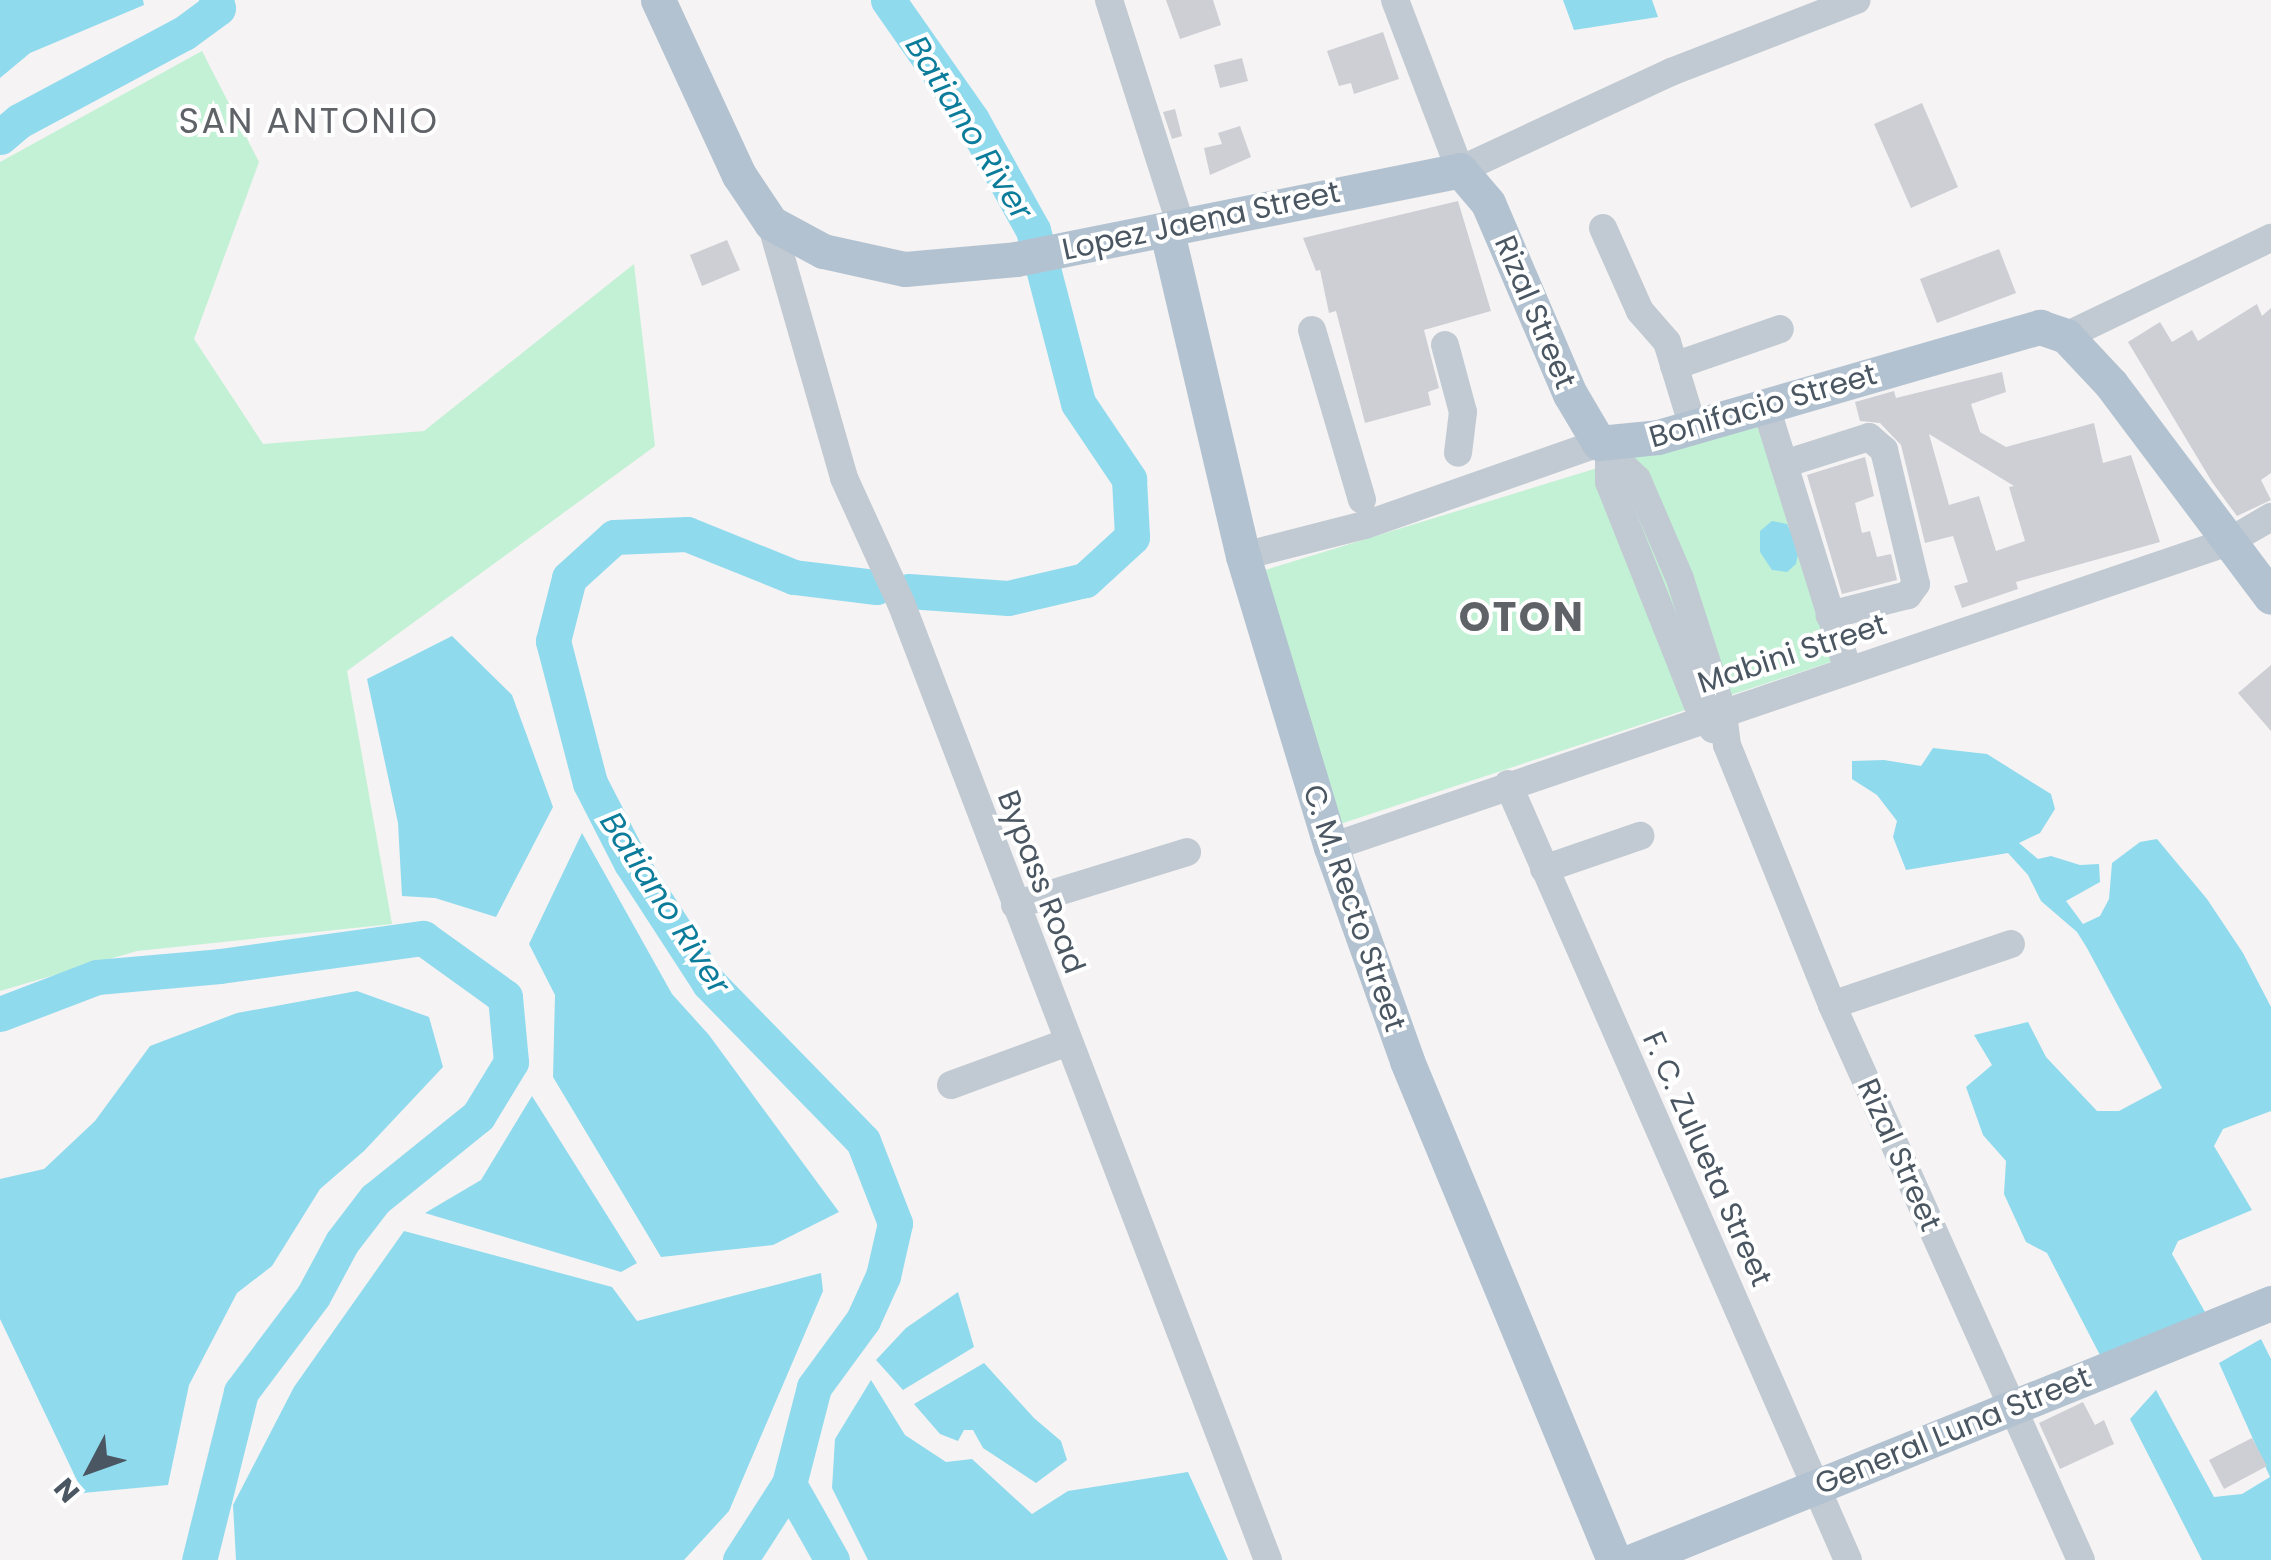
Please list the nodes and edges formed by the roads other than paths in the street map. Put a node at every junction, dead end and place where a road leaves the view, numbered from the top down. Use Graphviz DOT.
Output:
graph roads {
  1 [pos="658,0"];
  2 [pos="1109,0"];
  3 [pos="1395,0"];
  4 [pos="1858,0"];
  5 [pos="1460,170"];
  6 [pos="771,223"];
  7 [pos="1604,228"];
  8 [pos="1174,231"];
  9 [pos="2271,238"];
  10 [pos="1780,329"];
  11 [pos="1312,330"];
  12 [pos="2066,336"];
  13 [pos="1445,345"];
  14 [pos="1674,366"];
  15 [pos="1766,406"];
  16 [pos="1693,427"];
  17 [pos="1604,449"];
  18 [pos="1458,452"];
  19 [pos="1784,464"];
  20 [pos="1362,500"];
  21 [pos="2271,517"];
  22 [pos="2228,542"];
  23 [pos="1244,556"];
  24 [pos="2271,596"];
  25 [pos="1830,615"];
  26 [pos="1848,671"];
  27 [pos="1713,715"];
  28 [pos="1508,784"];
  29 [pos="1640,836"];
  30 [pos="1330,847"];
  31 [pos="1187,852"];
  32 [pos="1544,868"];
  33 [pos="1015,905"];
  34 [pos="2011,944"];
  35 [pos="1832,1004"];
  36 [pos="1068,1042"];
  37 [pos="951,1085"];
  38 [pos="2271,1303"];
  39 [pos="2010,1407"];
  40 [pos="1817,1488"];
  41 [pos="1268,1560"];
  42 [pos="1614,1560"];
  43 [pos="1635,1560"];
  44 [pos="1848,1560"];
  45 [pos="2081,1560"];
  1 -- 6 [label="main road"];
  2 -- 8 [label="street"];
  3 -- 5 [label="street"];
  4 -- 5 [label="street"];
  5 -- 8 [label="main road, Lopez Jaena Street"];
  5 -- 17 [label="main road, Rizal Street"];
  6 -- 8 [label="main road, Lopez Jaena Street"];
  6 -- 33 [label="street, Bypass Road"];
  7 -- 14 [label="street"];
  8 -- 23 [label="main road, C. M. Recto Street"];
  9 -- 12 [label="street"];
  10 -- 14 [label="street"];
  11 -- 20 [label="street"];
  12 -- 15 [label="main road, Bonifacio Street"];
  12 -- 22 [label="main road"];
  13 -- 18 [label="street"];
  14 -- 16 [label="street"];
  15 -- 16 [label="main road, Bonifacio Street"];
  15 -- 19 [label="street"];
  16 -- 17 [label="main road, Bonifacio Street"];
  17 -- 23 [label="street, Bonifacio Street"];
  17 -- 27 [label="street, Rizal Street"];
  19 -- 25 [label="street"];
  19 -- 25 [label="street"];
  21 -- 22 [label="street, Mabini Street"];
  22 -- 24 [label="main road"];
  22 -- 26 [label="street, Mabini Street"];
  23 -- 30 [label="main road, C. M. Recto Street"];
  25 -- 26 [label="street"];
  26 -- 27 [label="street, Mabini Street"];
  27 -- 28 [label="street, Mabini Street"];
  27 -- 35 [label="street, Rizal Street"];
  28 -- 30 [label="street, Mabini Street"];
  28 -- 32 [label="street, F. C. Zulueta Street"];
  29 -- 32 [label="street"];
  30 -- 42 [label="main road, C. M. Recto Street"];
  31 -- 33 [label="street"];
  32 -- 40 [label="street, F. C. Zulueta Street"];
  33 -- 36 [label="street, Bypass Road"];
  34 -- 35 [label="street"];
  35 -- 39 [label="street, Rizal Street"];
  36 -- 37 [label="street"];
  36 -- 41 [label="street, Bypass Road"];
  38 -- 39 [label="main road, General Luna Street"];
  39 -- 40 [label="main road, General Luna Street"];
  39 -- 45 [label="street, Rizal Street"];
  40 -- 43 [label="main road, General Luna Street"];
  40 -- 44 [label="street, F. C. Zulueta Street"];
}
